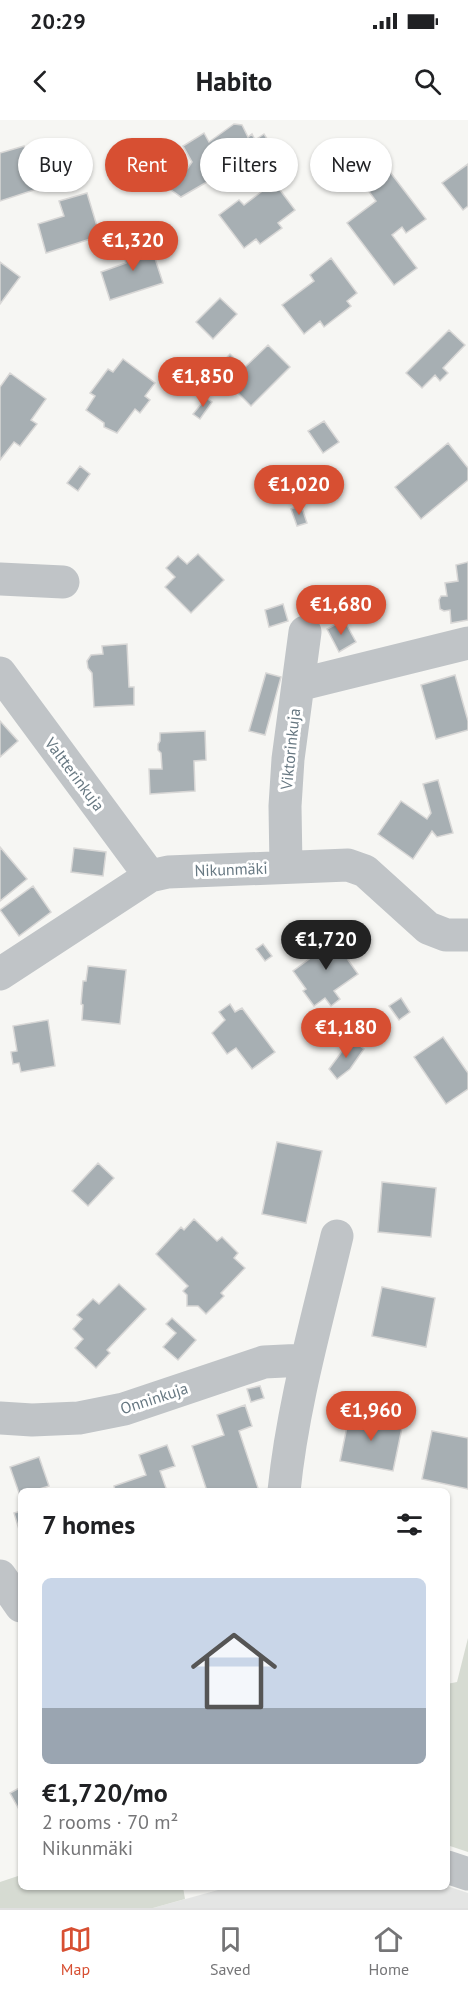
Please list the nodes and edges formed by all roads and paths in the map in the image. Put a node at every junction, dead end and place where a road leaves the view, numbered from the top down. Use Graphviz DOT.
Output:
graph roads {
  1 [pos="0,579"];
  2 [pos="63,582"];
  3 [pos="305,632"];
  4 [pos="468,643"];
  5 [pos="0,673"];
  6 [pos="298,685"];
  7 [pos="286,867"];
  8 [pos="150,876"];
  9 [pos="468,936"];
  10 [pos="0,974"];
  11 [pos="337,1236"];
  12 [pos="305,1360"];
  13 [pos="0,1418"];
  14 [pos="284,1488"];
  15 [pos="0,1576"];
  16 [pos="18,1602"];
  17 [pos="450,1868"];
  18 [pos="468,1874"];
  1 -- 2 [label="street"];
  3 -- 6 [label="street, Viktorinkuja"];
  4 -- 6 [label="street"];
  5 -- 8 [label="street, Valtterinkuja"];
  6 -- 7 [label="street, Viktorinkuja"];
  7 -- 8 [label="street, Nikunmäki"];
  7 -- 9 [label="street, Nikunmäki"];
  8 -- 10 [label="street, Nikunmäki"];
  11 -- 12 [label="street"];
  12 -- 13 [label="street, Onninkuja"];
  12 -- 14 [label="street"];
  15 -- 16 [label="street"];
  17 -- 18 [label="street"];
}
